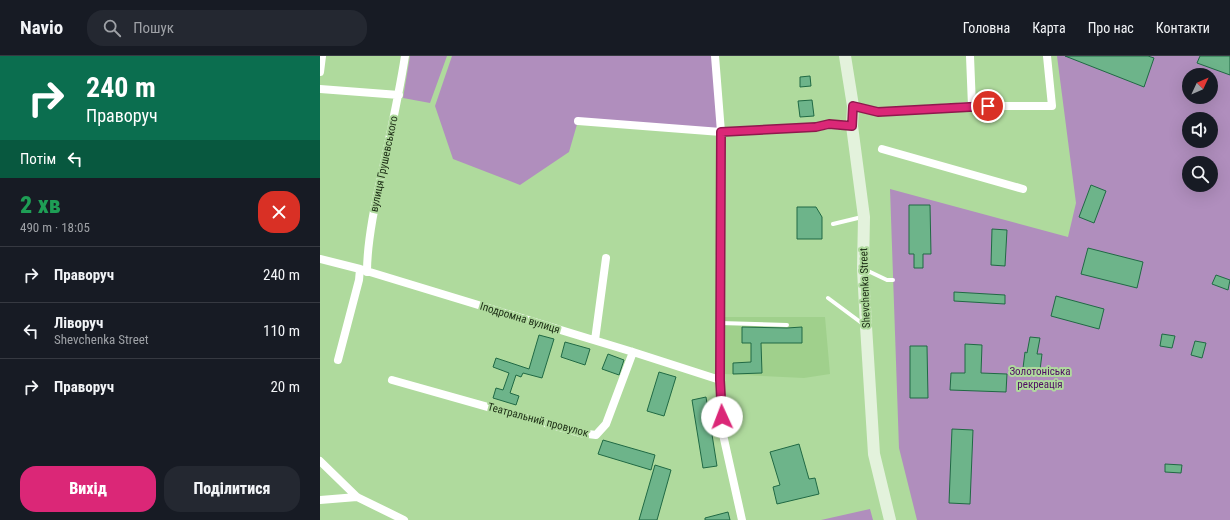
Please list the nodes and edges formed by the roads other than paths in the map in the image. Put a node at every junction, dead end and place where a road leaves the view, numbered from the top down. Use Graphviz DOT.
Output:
graph roads {
  1 [pos="322,56"];
  2 [pos="405,56"];
  3 [pos="715,56"];
  4 [pos="845,56"];
  5 [pos="970,56"];
  6 [pos="1047,56"];
  7 [pos="320,72"];
  8 [pos="320,89"];
  9 [pos="399,95"];
  10 [pos="853,106"];
  11 [pos="972,106"];
  12 [pos="578,121"];
  13 [pos="852,126"];
  14 [pos="721,132"];
  15 [pos="882,149"];
  16 [pos="1023,189"];
  17 [pos="864,217"];
  18 [pos="833,224"];
  19 [pos="606,258"];
  20 [pos="320,259"];
  21 [pos="864,269"];
  22 [pos="364,270"];
  23 [pos="893,280"];
  24 [pos="828,298"];
  25 [pos="720,323"];
  26 [pos="788,325"];
  27 [pos="866,326"];
  28 [pos="596,340"];
  29 [pos="633,352"];
  30 [pos="338,360"];
  31 [pos="392,380"];
  32 [pos="720,380"];
  33 [pos="320,461"];
  34 [pos="357,497"];
  35 [pos="320,500"];
  36 [pos="404,520"];
  37 [pos="742,520"];
  38 [pos="890,520"];
  1 -- 7 [label="street"];
  2 -- 9 [label="street, вулиця Грушевського"];
  3 -- 14 [label="street"];
  4 -- 10 [label="main road, Shevchenka Street"];
  5 -- 11 [label="street"];
  6 -- 11 [label="street"];
  8 -- 9 [label="street"];
  9 -- 22 [label="street, вулиця Грушевського"];
  10 -- 11 [label="street"];
  10 -- 13 [label="main road, Shevchenka Street"];
  12 -- 14 [label="street"];
  13 -- 14 [label="street"];
  13 -- 17 [label="main road, Shevchenka Street"];
  14 -- 25 [label="street"];
  15 -- 16 [label="street"];
  17 -- 18 [label="lane"];
  17 -- 21 [label="main road, Shevchenka Street"];
  19 -- 28 [label="street"];
  20 -- 22 [label="street, Іподромна вулиця"];
  21 -- 23 [label="lane"];
  21 -- 27 [label="main road, Shevchenka Street"];
  22 -- 28 [label="street, Іподромна вулиця"];
  22 -- 30 [label="street, вулиця Грушевського"];
  24 -- 27 [label="lane"];
  25 -- 26 [label="lane"];
  25 -- 32 [label="street"];
  27 -- 38 [label="main road, Shevchenka Street"];
  28 -- 29 [label="street, Іподромна вулиця"];
  29 -- 31 [label="street, Театральний провулок"];
  29 -- 32 [label="street, Іподромна вулиця"];
  32 -- 37 [label="street"];
  33 -- 34 [label="street"];
  34 -- 35 [label="street"];
  34 -- 36 [label="street"];
}
